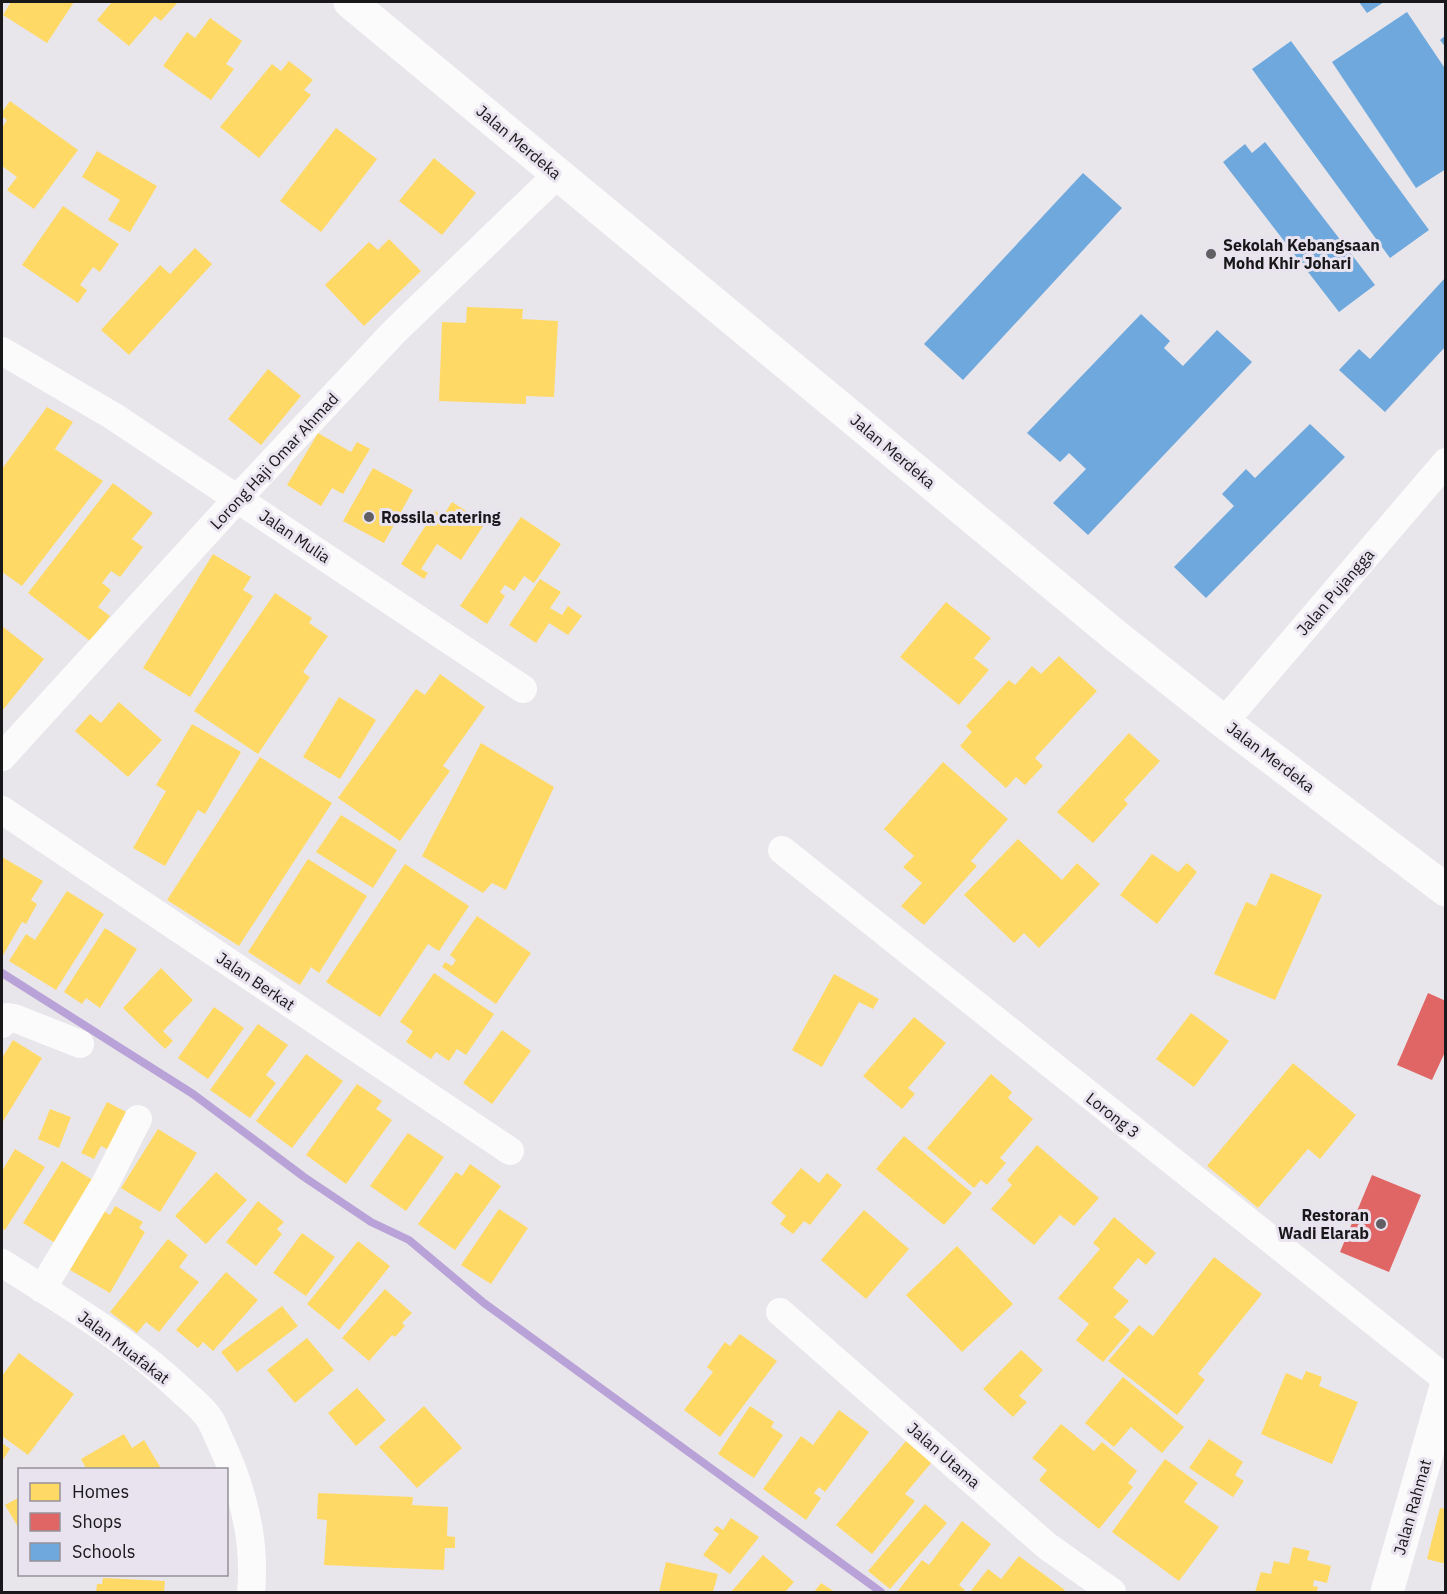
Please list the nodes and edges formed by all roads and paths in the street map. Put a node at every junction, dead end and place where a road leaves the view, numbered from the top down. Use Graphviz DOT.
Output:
graph roads {
  1 [pos="350,2"];
  2 [pos="558,174"];
  3 [pos="2,351"];
  4 [pos="1446,462"];
  5 [pos="238,498"];
  6 [pos="523,689"];
  7 [pos="1224,722"];
  8 [pos="2,758"];
  9 [pos="2,810"];
  10 [pos="782,850"];
  11 [pos="1407,862"];
  12 [pos="1446,862"];
  13 [pos="1446,890"];
  14 [pos="2,1024"];
  15 [pos="80,1044"];
  16 [pos="138,1119"];
  17 [pos="510,1151"];
  18 [pos="2,1263"];
  19 [pos="42,1289"];
  20 [pos="780,1312"];
  21 [pos="1446,1379"];
  22 [pos="1446,1387"];
  23 [pos="251,1593"];
  24 [pos="1112,1593"];
  25 [pos="1387,1593"];
  1 -- 2 [label="street, Jalan Merdeka"];
  2 -- 5 [label="street, Lorong Haji Omar Ahmad"];
  2 -- 7 [label="street, Jalan Merdeka"];
  3 -- 5 [label="street, Jalan Mulia"];
  4 -- 7 [label="street, Jalan Pujangga"];
  5 -- 6 [label="street, Jalan Mulia"];
  5 -- 8 [label="street, Lorong Haji Omar Ahmad"];
  7 -- 11 [label="street, Jalan Merdeka"];
  9 -- 17 [label="street, Jalan Berkat"];
  10 -- 21 [label="street, Lorong 3"];
  11 -- 12 [label="street"];
  11 -- 13 [label="street, Jalan Merdeka"];
  14 -- 15 [label="street"];
  16 -- 19 [label="street"];
  18 -- 19 [label="street, Jalan Muafakat"];
  19 -- 23 [label="street, Jalan Muafakat"];
  20 -- 24 [label="street, Jalan Utama"];
  22 -- 25 [label="street, Jalan Rahmat"];
}
